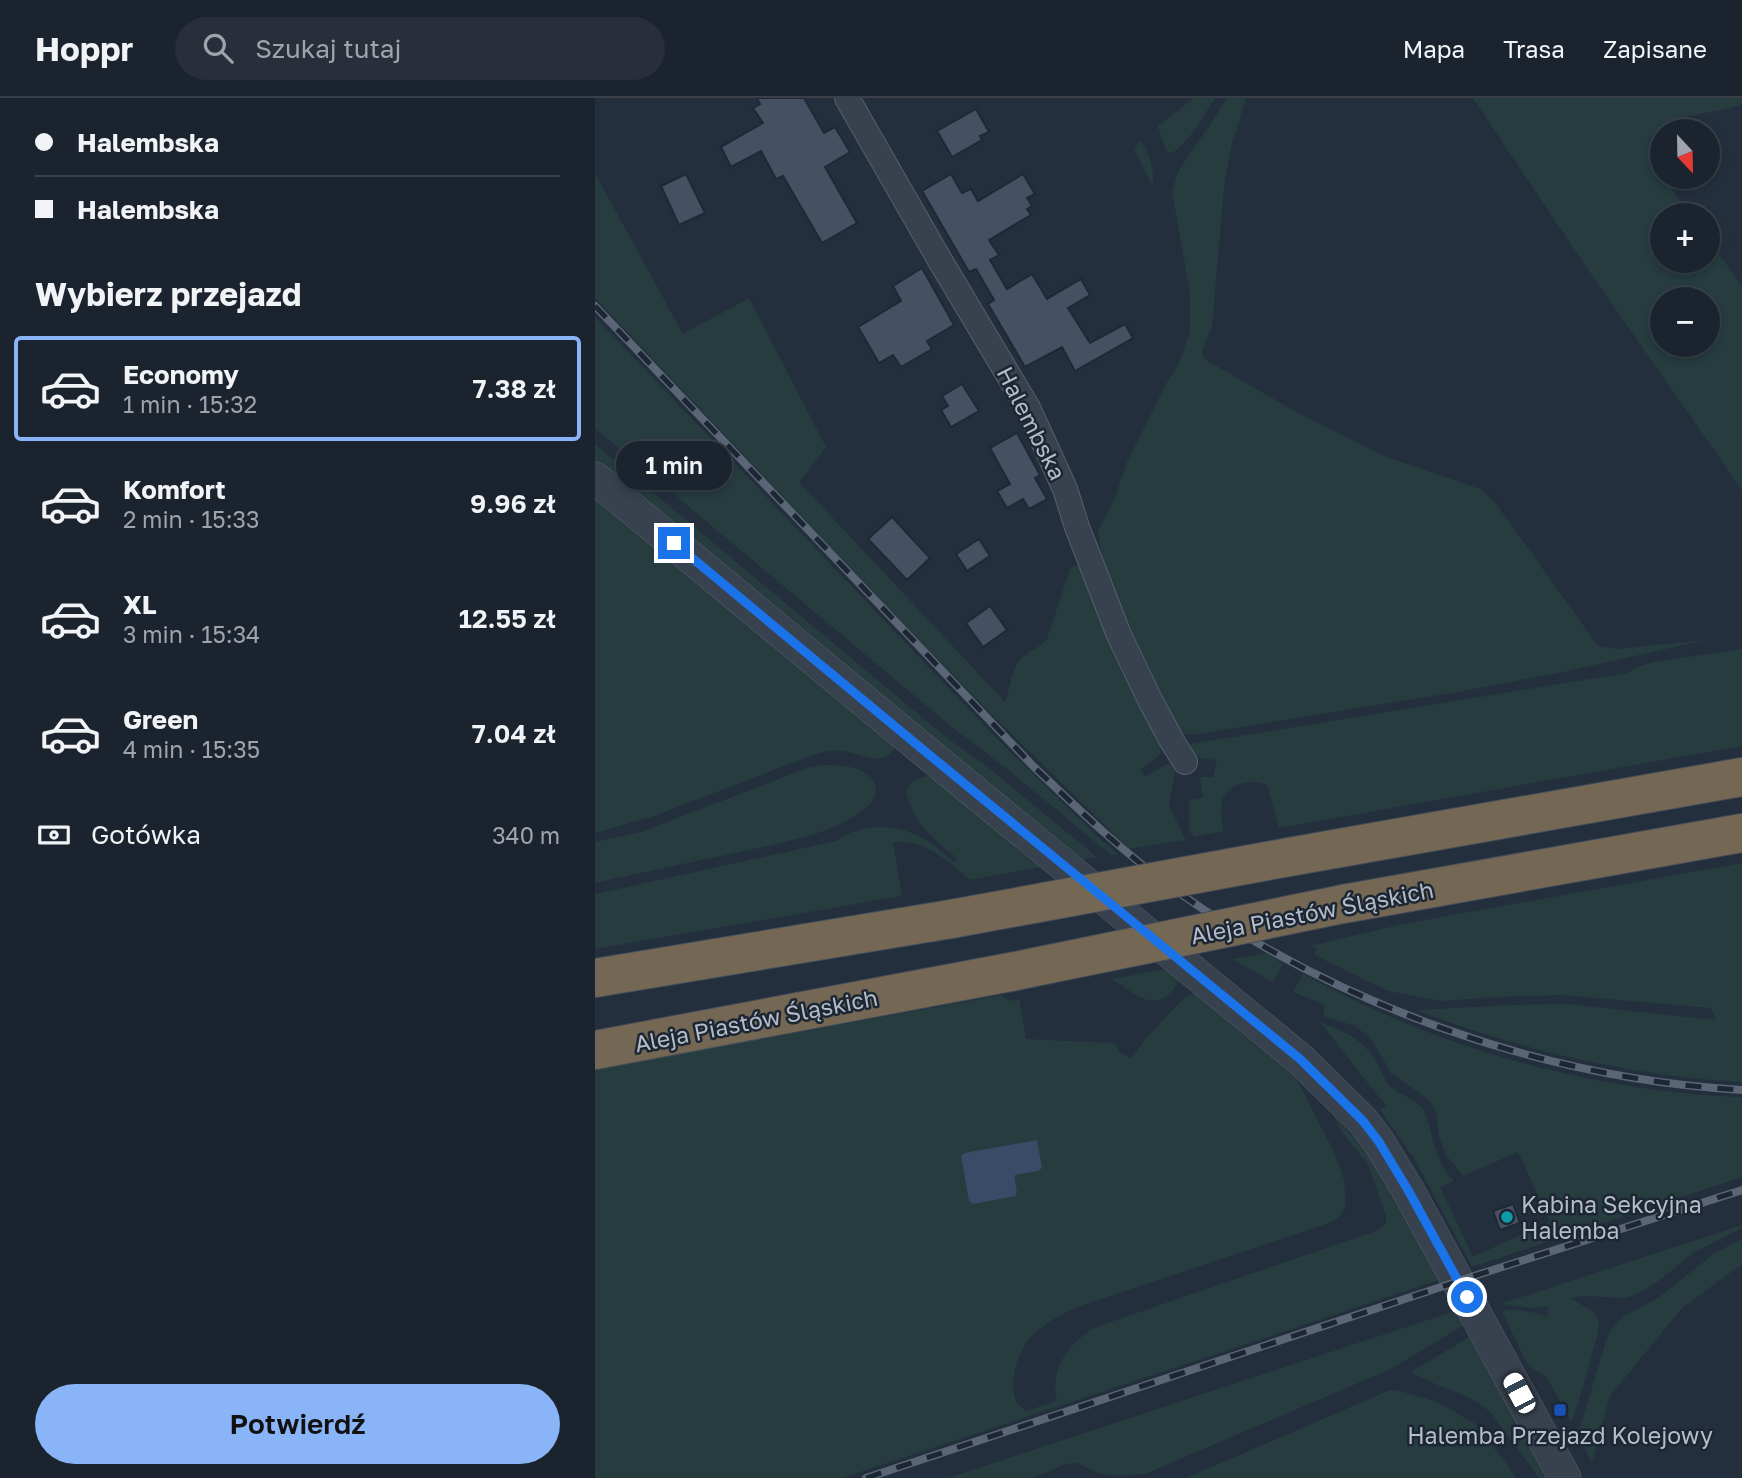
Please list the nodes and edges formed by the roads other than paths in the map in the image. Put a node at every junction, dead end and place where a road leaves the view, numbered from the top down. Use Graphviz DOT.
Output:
graph roads {
  1 [pos="848,98"];
  2 [pos="595,478"];
  3 [pos="1185,762"];
  4 [pos="1742,777"];
  5 [pos="1742,833"];
  6 [pos="595,978"];
  7 [pos="595,1050"];
  8 [pos="1565,1478"];
  1 -- 3 [label="street, Halembska"];
  2 -- 8 [label="street"];
  4 -- 6 [label="highway, bridge"];
  5 -- 7 [label="highway, Aleja Piastów Śląskich, bridge"];
}
